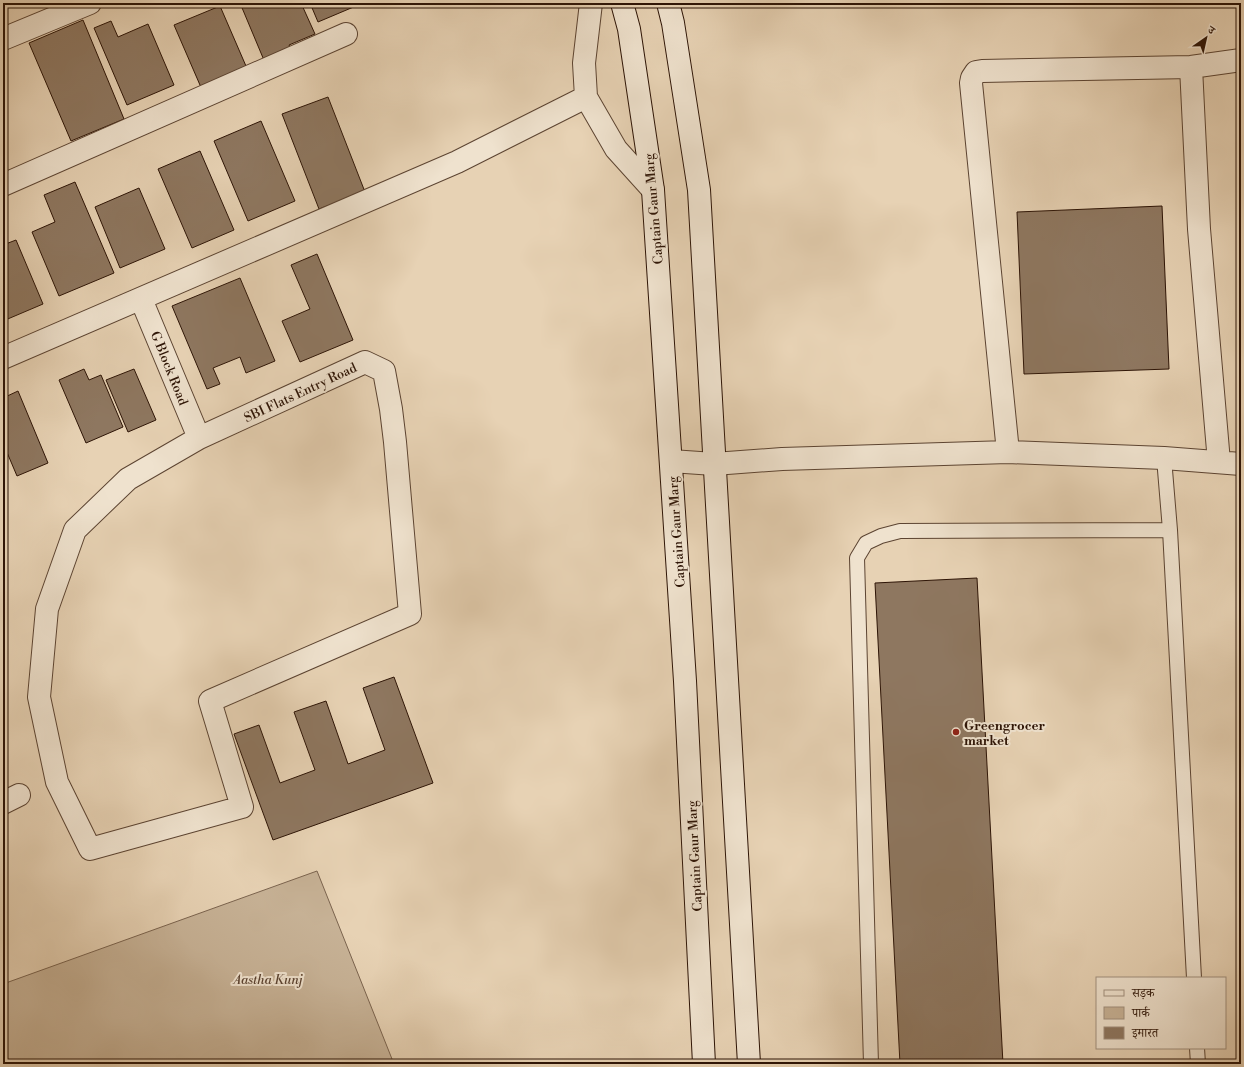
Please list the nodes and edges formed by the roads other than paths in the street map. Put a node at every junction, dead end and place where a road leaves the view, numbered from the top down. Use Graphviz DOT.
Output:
graph roads {
  1 [pos="90,3"];
  2 [pos="591,3"];
  3 [pos="622,3"];
  4 [pos="668,3"];
  5 [pos="346,34"];
  6 [pos="3,39"];
  7 [pos="1241,60"];
  8 [pos="1191,67"];
  9 [pos="586,97"];
  10 [pos="3,185"];
  11 [pos="653,190"];
  12 [pos="141,299"];
  13 [pos="3,358"];
  14 [pos="199,438"];
  15 [pos="1008,452"];
  16 [pos="1164,458"];
  17 [pos="671,462"];
  18 [pos="1219,462"];
  19 [pos="714,464"];
  20 [pos="1241,464"];
  21 [pos="1170,530"];
  22 [pos="1194,977"];
  23 [pos="1198,1049"];
  24 [pos="704,1064"];
  25 [pos="749,1064"];
  26 [pos="871,1064"];
  27 [pos="1198,1064"];
  1 -- 6 [label="street"];
  2 -- 9 [label="street"];
  3 -- 11 [label="street, Captain Gaur Marg"];
  4 -- 19 [label="street"];
  5 -- 10 [label="street"];
  7 -- 8 [label="street"];
  8 -- 15 [label="street"];
  8 -- 18 [label="street"];
  9 -- 11 [label="street"];
  9 -- 12 [label="street"];
  11 -- 17 [label="street, Captain Gaur Marg"];
  12 -- 13 [label="street"];
  12 -- 14 [label="street, G Block Road"];
  14 -- 14 [label="street, SBI Flats Entry Road"];
  15 -- 16 [label="street"];
  15 -- 19 [label="street"];
  16 -- 18 [label="street"];
  16 -- 21 [label="lane"];
  17 -- 19 [label="street"];
  17 -- 24 [label="street, Captain Gaur Marg"];
  18 -- 20 [label="street"];
  19 -- 25 [label="street"];
  21 -- 22 [label="lane"];
  21 -- 26 [label="lane"];
  23 -- 27 [label="lane"];
}
